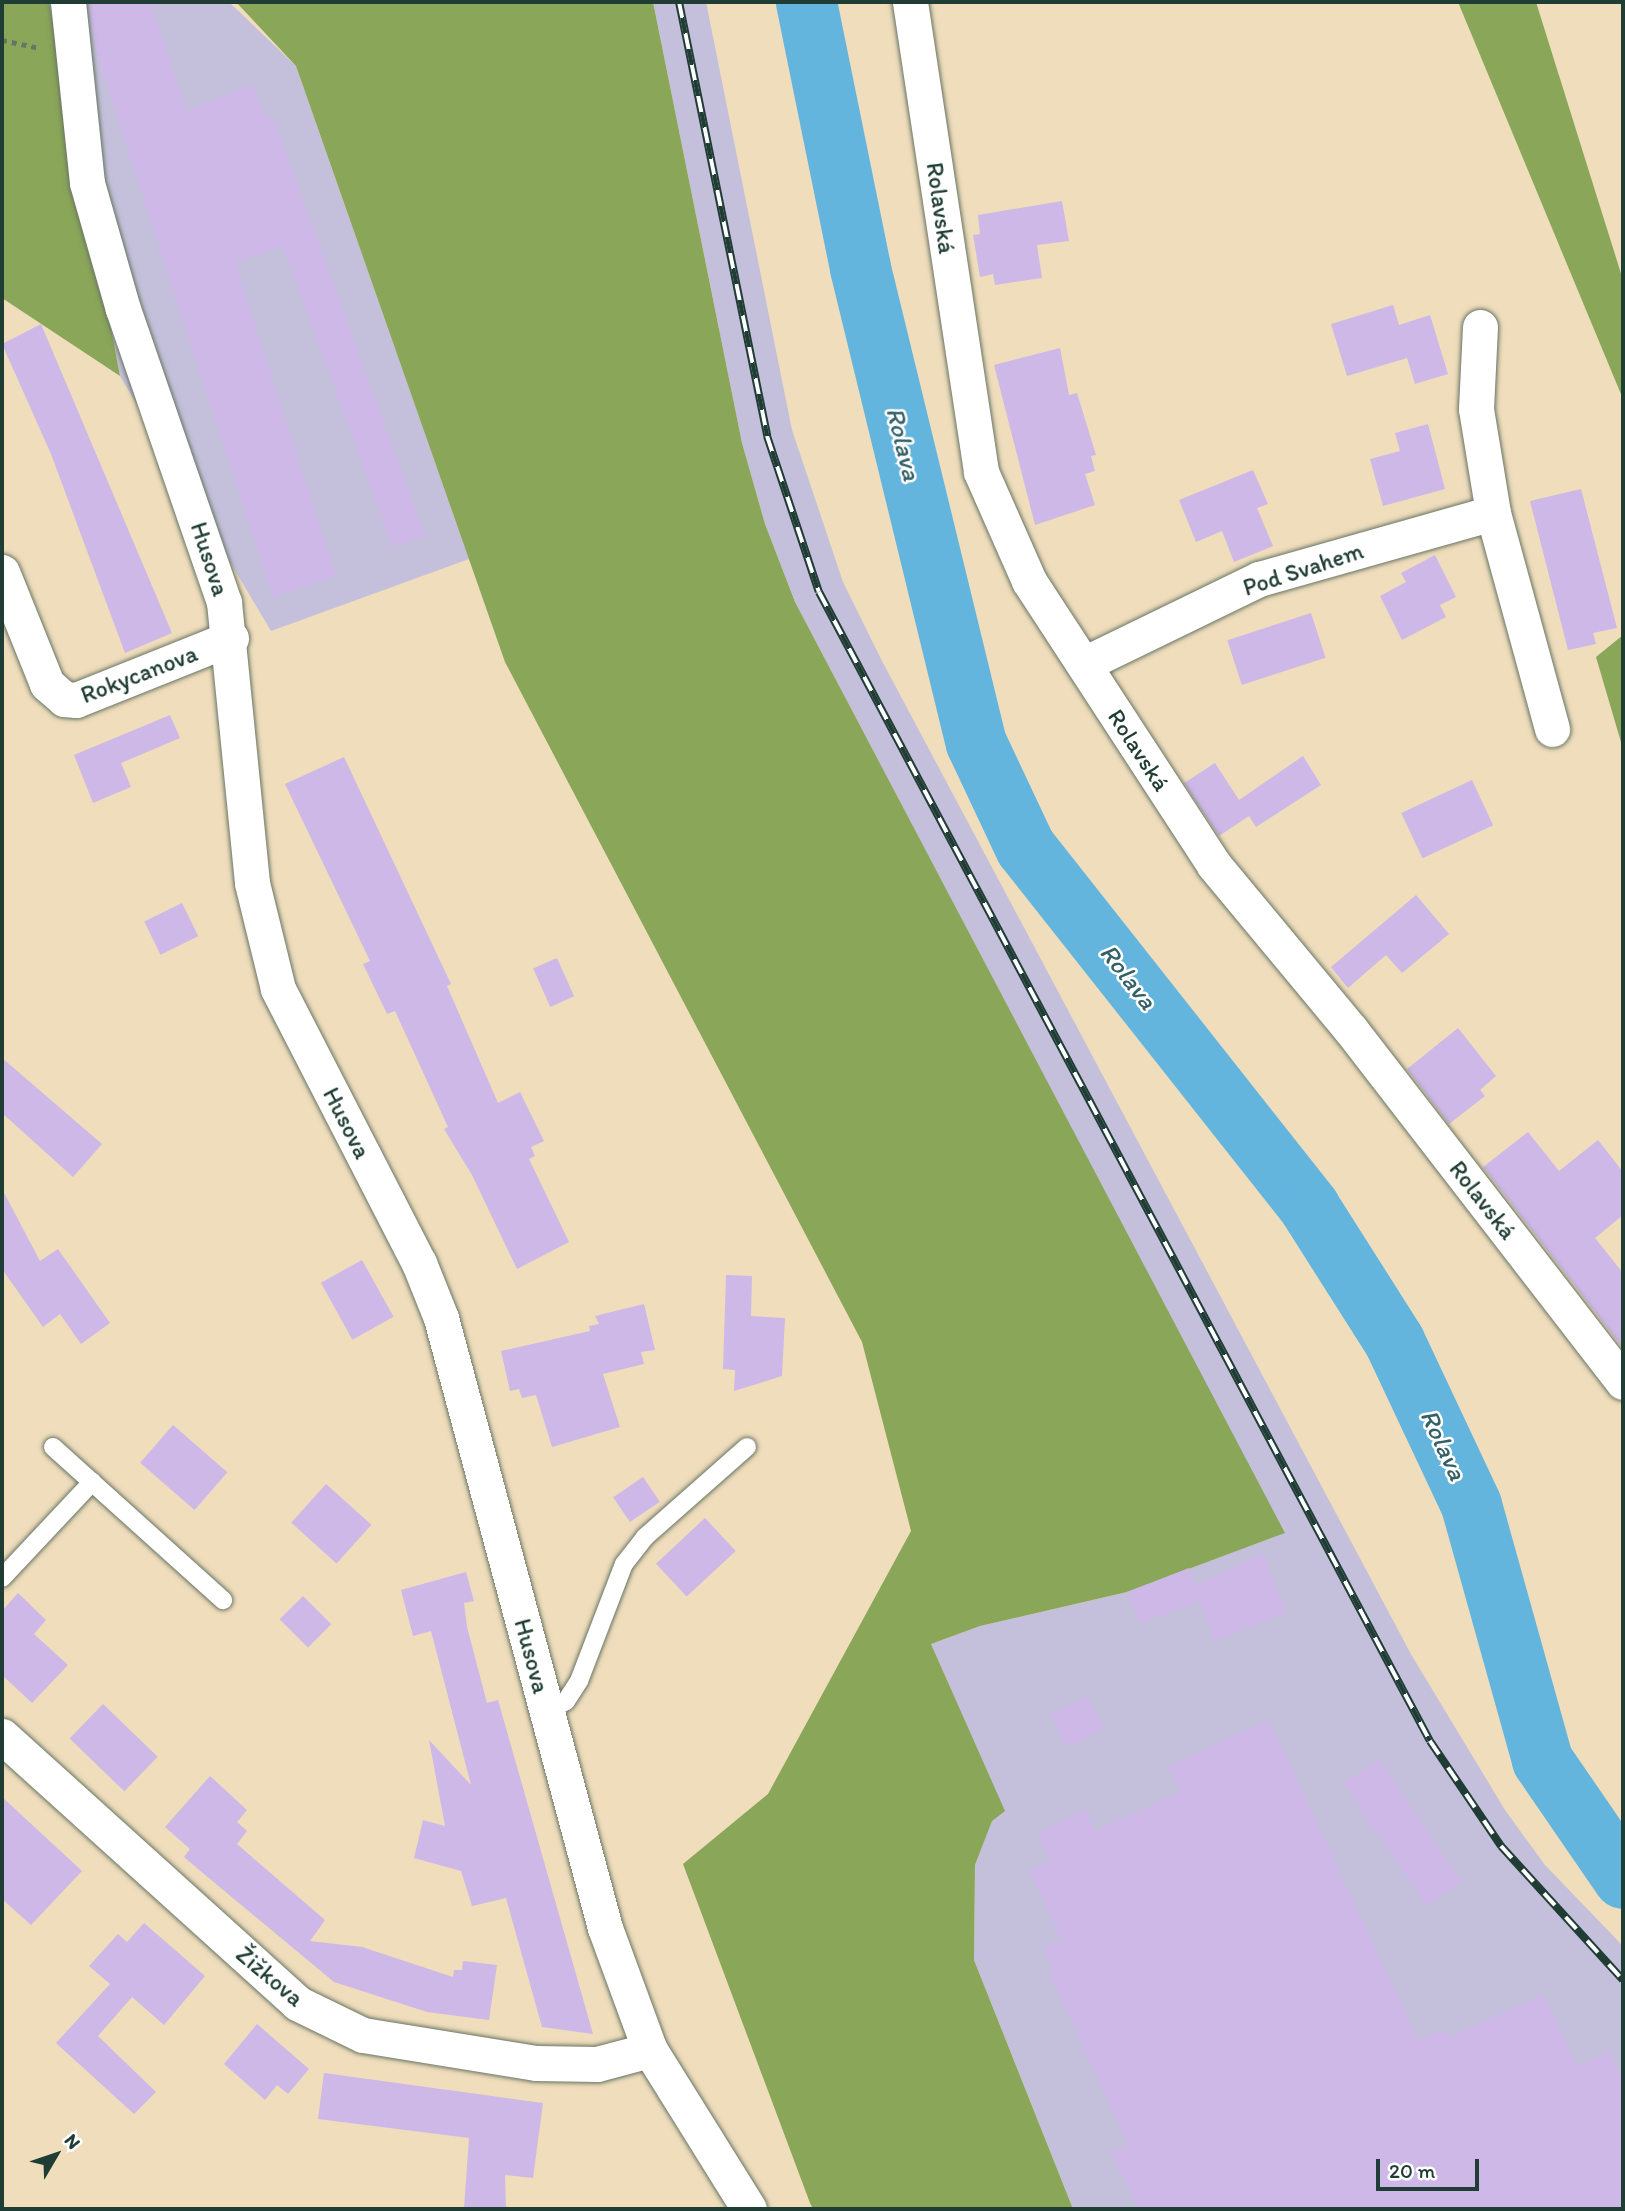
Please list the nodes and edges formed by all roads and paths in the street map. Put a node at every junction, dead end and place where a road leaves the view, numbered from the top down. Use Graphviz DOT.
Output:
graph roads {
  1 [pos="68,2"];
  2 [pos="910,2"];
  3 [pos="1480,327"];
  4 [pos="1493,513"];
  5 [pos="2,572"];
  6 [pos="231,638"];
  7 [pos="1084,664"];
  8 [pos="1552,729"];
  9 [pos="1623,1382"];
  10 [pos="53,1447"];
  11 [pos="747,1447"];
  12 [pos="92,1482"];
  13 [pos="2,1578"];
  14 [pos="223,1600"];
  15 [pos="547,1712"];
  16 [pos="2,1736"];
  17 [pos="650,2050"];
  18 [pos="749,2209"];
  1 -- 6 [label="street, Husova"];
  2 -- 7 [label="street, Rolavská"];
  3 -- 4 [label="street"];
  4 -- 7 [label="street, Pod Svahem"];
  4 -- 8 [label="street"];
  5 -- 6 [label="street, Rokycanova"];
  6 -- 15 [label="street, Husova"];
  7 -- 9 [label="street, Rolavská"];
  10 -- 12 [label="lane"];
  11 -- 15 [label="lane"];
  12 -- 13 [label="lane"];
  12 -- 14 [label="lane"];
  15 -- 17 [label="street, Husova"];
  16 -- 17 [label="street, Žižkova"];
  17 -- 18 [label="street, Husova"];
}
